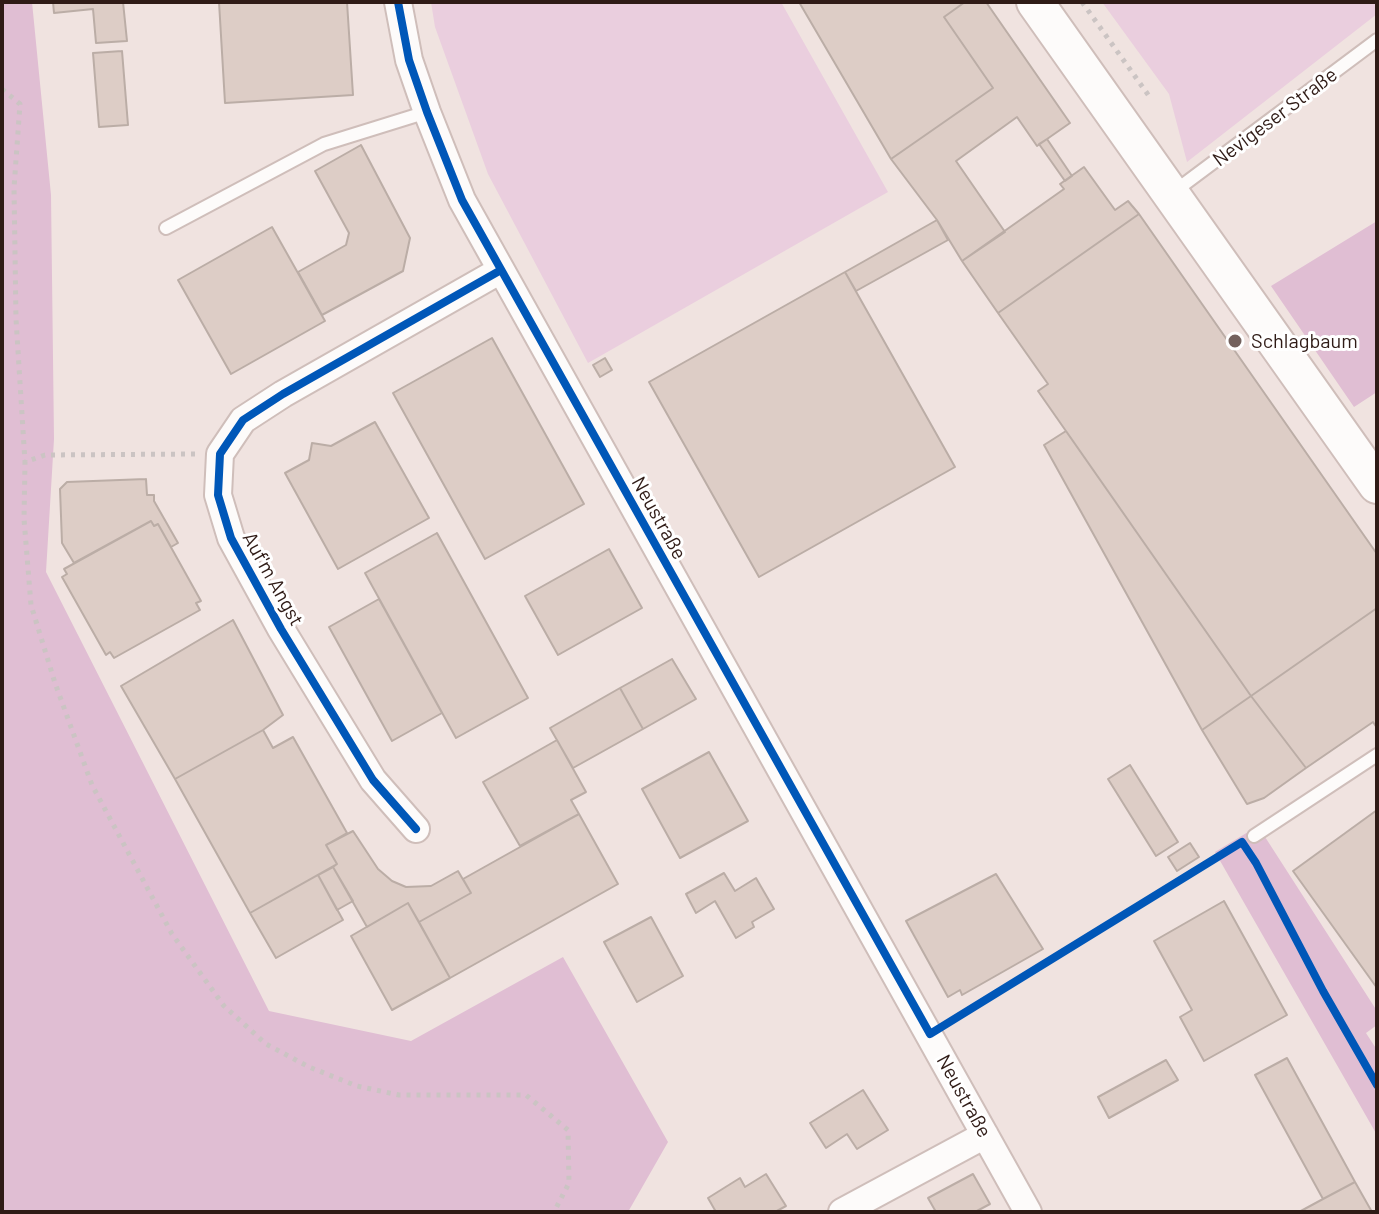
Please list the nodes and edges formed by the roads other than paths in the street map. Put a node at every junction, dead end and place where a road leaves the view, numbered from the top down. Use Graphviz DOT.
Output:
graph roads {
  1 [pos="398,2"];
  2 [pos="1035,2"];
  3 [pos="1377,40"];
  4 [pos="427,112"];
  5 [pos="1172,193"];
  6 [pos="166,228"];
  7 [pos="501,270"];
  8 [pos="1377,485"];
  9 [pos="1377,755"];
  10 [pos="416,829"];
  11 [pos="1254,836"];
  12 [pos="985,1135"];
  13 [pos="842,1212"];
  14 [pos="1028,1212"];
  1 -- 4 [label="street, Neustraße"];
  2 -- 5 [label="main road"];
  3 -- 5 [label="lane, Nevigeser Straße"];
  4 -- 6 [label="lane"];
  4 -- 7 [label="street, Neustraße"];
  5 -- 8 [label="main road"];
  7 -- 10 [label="street, Auf'm Angst"];
  7 -- 12 [label="street, Neustraße"];
  9 -- 11 [label="lane"];
  12 -- 13 [label="street"];
  12 -- 14 [label="street, Neustraße"];
}
